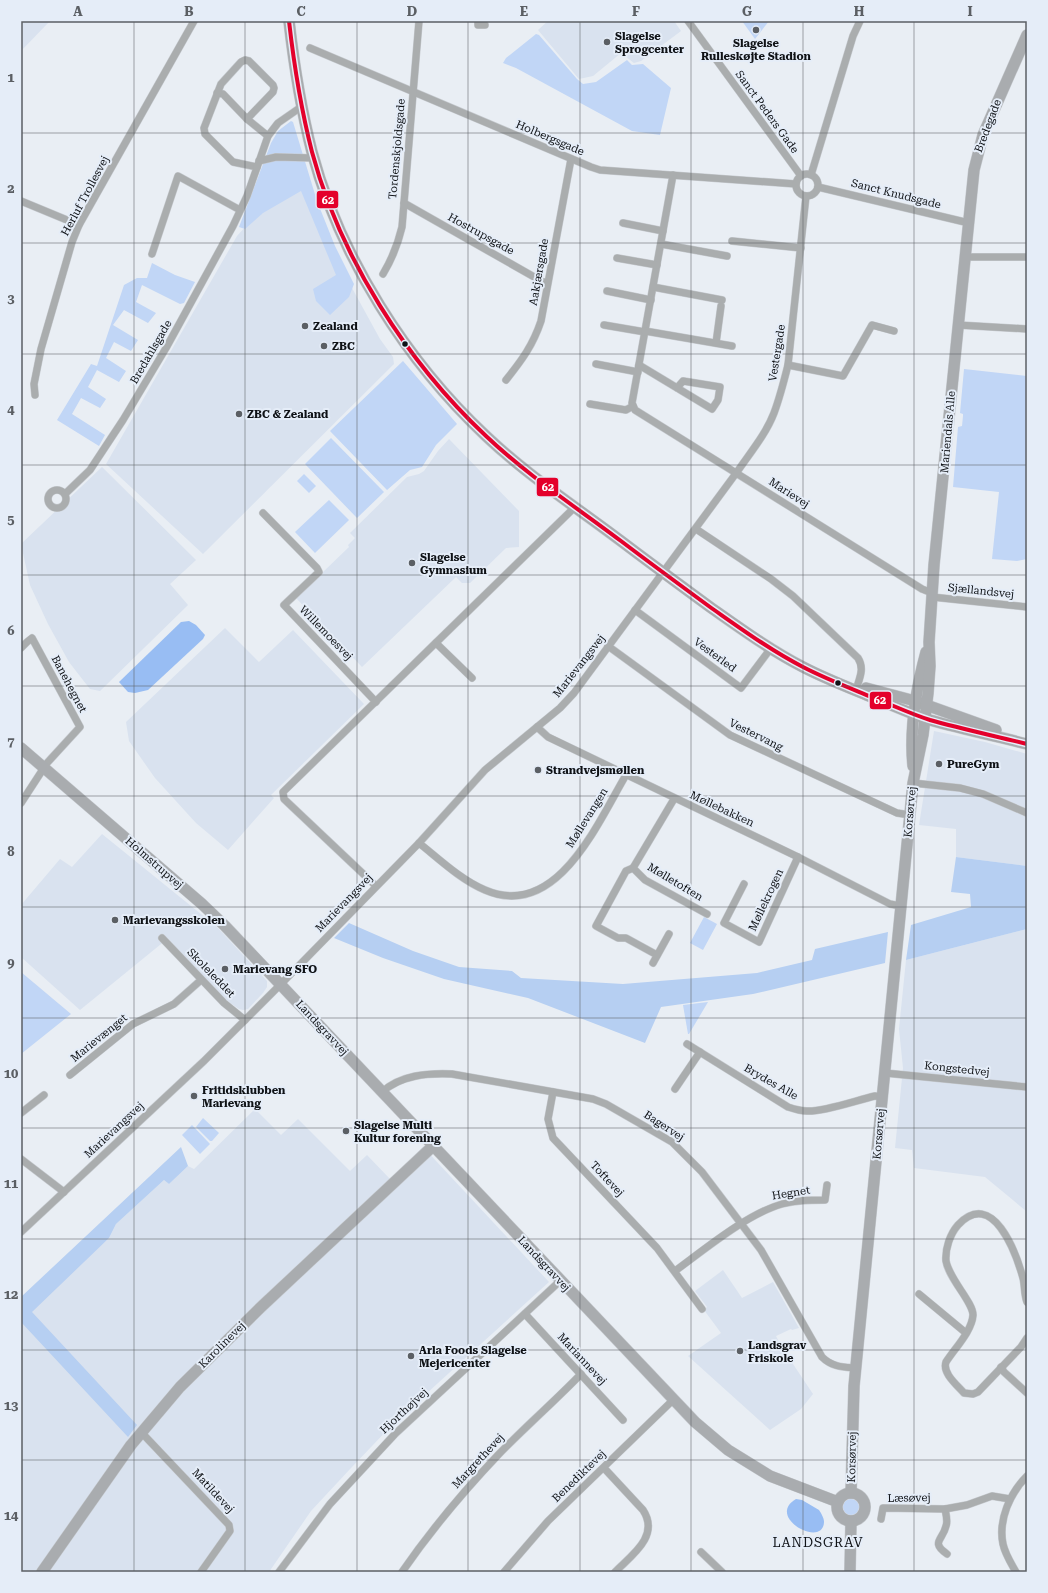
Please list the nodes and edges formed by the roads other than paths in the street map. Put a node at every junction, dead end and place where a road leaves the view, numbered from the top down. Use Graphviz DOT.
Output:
graph roads {
  1 [pos="194,21"];
  2 [pos="289,21"];
  3 [pos="418,21"];
  4 [pos="478,21"];
  5 [pos="688,21"];
  6 [pos="860,21"];
  7 [pos="485,25"];
  8 [pos="1027,35"];
  9 [pos="310,48"];
  10 [pos="413,92"];
  11 [pos="217,93"];
  12 [pos="301,107"];
  13 [pos="247,119"];
  14 [pos="268,136"];
  15 [pos="314,158"];
  16 [pos="571,158"];
  17 [pos="258,164"];
  18 [pos="673,175"];
  19 [pos="811,175"];
  20 [pos="801,176"];
  21 [pos="796,184"];
  22 [pos="818,187"];
  23 [pos="806,196"];
  24 [pos="21,201"];
  25 [pos="404,203"];
  26 [pos="240,210"];
  27 [pos="623,223"];
  28 [pos="969,223"];
  29 [pos="79,225"];
  30 [pos="663,231"];
  31 [pos="732,241"];
  32 [pos="661,244"];
  33 [pos="801,248"];
  34 [pos="152,254"];
  35 [pos="727,256"];
  36 [pos="1027,256"];
  37 [pos="966,257"];
  38 [pos="617,258"];
  39 [pos="657,265"];
  40 [pos="383,274"];
  41 [pos="547,282"];
  42 [pos="653,287"];
  43 [pos="608,291"];
  44 [pos="651,300"];
  45 [pos="604,325"];
  46 [pos="958,325"];
  47 [pos="1027,329"];
  48 [pos="645,331"];
  49 [pos="894,331"];
  50 [pos="716,344"];
  51 [pos="732,346"];
  52 [pos="596,364"];
  53 [pos="788,365"];
  54 [pos="638,368"];
  55 [pos="506,380"];
  56 [pos="677,388"];
  57 [pos="35,395"];
  58 [pos="590,404"];
  59 [pos="634,408"];
  60 [pos="737,472"];
  61 [pos="65,494"];
  62 [pos="575,507"];
  63 [pos="263,513"];
  64 [pos="696,529"];
  65 [pos="663,573"];
  66 [pos="932,595"];
  67 [pos="1027,607"];
  68 [pos="635,610"];
  69 [pos="436,643"];
  70 [pos="608,646"];
  71 [pos="21,648"];
  72 [pos="771,648"];
  73 [pos="472,678"];
  74 [pos="853,688"];
  75 [pos="376,702"];
  76 [pos="920,710"];
  77 [pos="537,727"];
  78 [pos="1027,740"];
  79 [pos="1027,744"];
  80 [pos="21,748"];
  81 [pos="44,768"];
  82 [pos="626,775"];
  83 [pos="913,780"];
  84 [pos="674,799"];
  85 [pos="21,803"];
  86 [pos="1027,814"];
  87 [pos="910,815"];
  88 [pos="419,843"];
  89 [pos="798,857"];
  90 [pos="633,868"];
  91 [pos="744,884"];
  92 [pos="376,886"];
  93 [pos="901,906"];
  94 [pos="707,914"];
  95 [pos="669,934"];
  96 [pos="162,938"];
  97 [pos="658,955"];
  98 [pos="653,963"];
  99 [pos="201,980"];
  100 [pos="282,984"];
  101 [pos="245,1020"];
  102 [pos="687,1044"];
  103 [pos="700,1052"];
  104 [pos="885,1073"];
  105 [pos="70,1075"];
  106 [pos="1027,1087"];
  107 [pos="675,1089"];
  108 [pos="382,1092"];
  109 [pos="553,1092"];
  110 [pos="44,1094"];
  111 [pos="882,1097"];
  112 [pos="21,1113"];
  113 [pos="433,1146"];
  114 [pos="21,1159"];
  115 [pos="827,1185"];
  116 [pos="64,1192"];
  117 [pos="741,1224"];
  118 [pos="21,1232"];
  119 [pos="675,1271"];
  120 [pos="560,1281"];
  121 [pos="919,1294"];
  122 [pos="1027,1302"];
  123 [pos="702,1309"];
  124 [pos="525,1314"];
  125 [pos="966,1332"];
  126 [pos="1027,1338"];
  127 [pos="1001,1367"];
  128 [pos="856,1368"];
  129 [pos="581,1374"];
  130 [pos="1027,1393"];
  131 [pos="674,1400"];
  132 [pos="623,1420"];
  133 [pos="141,1432"];
  134 [pos="604,1468"];
  135 [pos="1027,1476"];
  136 [pos="851,1493"];
  137 [pos="1010,1499"];
  138 [pos="838,1502"];
  139 [pos="945,1509"];
  140 [pos="881,1519"];
  141 [pos="851,1521"];
  142 [pos="701,1552"];
  143 [pos="947,1554"];
  144 [pos="42,1572"];
  145 [pos="201,1572"];
  146 [pos="279,1572"];
  147 [pos="402,1572"];
  148 [pos="504,1572"];
  149 [pos="615,1572"];
  150 [pos="722,1572"];
  151 [pos="850,1572"];
  152 [pos="1016,1572"];
  1 -- 29 [label="street, Herluf Trollesvej"];
  2 -- 12 [label="street"];
  3 -- 10 [label="street, Tordenskjoldsgade"];
  4 -- 7 [label="street"];
  5 -- 20 [label="street, Sanct Peders Gade"];
  6 -- 19 [label="street"];
  8 -- 28 [label="street, Bredegade"];
  9 -- 10 [label="street, Holbergsgade"];
  10 -- 16 [label="street, Holbergsgade"];
  10 -- 25 [label="street, Tordenskjoldsgade"];
  11 -- 13 [label="street"];
  11 -- 13 [label="street"];
  11 -- 17 [label="street"];
  12 -- 14 [label="street, Bredahlsgade"];
  12 -- 15 [label="street"];
  13 -- 14 [label="street"];
  14 -- 17 [label="street, Bredahlsgade"];
  15 -- 17 [label="street"];
  15 -- 62 [label="street"];
  16 -- 18 [label="street, Holbergsgade"];
  16 -- 41 [label="street, Aakjærsgade"];
  17 -- 26 [label="street, Bredahlsgade"];
  18 -- 21 [label="street, Holbergsgade"];
  18 -- 30 [label="street"];
  19 -- 20 [label="street"];
  19 -- 22 [label="street"];
  20 -- 21 [label="street"];
  21 -- 23 [label="street"];
  22 -- 23 [label="street"];
  22 -- 28 [label="street, Sanct Knudsgade"];
  23 -- 33 [label="street, Vestergade"];
  24 -- 29 [label="street"];
  25 -- 40 [label="street, Tordenskjoldsgade"];
  25 -- 41 [label="street, Hostrupsgade"];
  26 -- 34 [label="street"];
  26 -- 61 [label="street, Bredahlsgade"];
  27 -- 30 [label="street"];
  28 -- 37 [label="street, Mariendals Alle"];
  29 -- 57 [label="street, Herluf Trollesvej"];
  30 -- 32 [label="street"];
  31 -- 33 [label="street"];
  32 -- 35 [label="street"];
  32 -- 39 [label="street"];
  33 -- 53 [label="street, Vestergade"];
  36 -- 37 [label="street"];
  37 -- 46 [label="street, Mariendals Alle"];
  38 -- 39 [label="street"];
  39 -- 42 [label="street"];
  41 -- 55 [label="street, Aakjærsgade"];
  42 -- 44 [label="street"];
  42 -- 50 [label="street"];
  43 -- 44 [label="street"];
  44 -- 48 [label="street"];
  45 -- 48 [label="street"];
  46 -- 47 [label="street"];
  46 -- 66 [label="street, Mariendals Alle"];
  48 -- 50 [label="street"];
  48 -- 54 [label="street"];
  49 -- 53 [label="street"];
  50 -- 51 [label="street"];
  52 -- 54 [label="street"];
  53 -- 60 [label="street, Vestergade"];
  54 -- 56 [label="street"];
  54 -- 59 [label="street"];
  56 -- 56 [label="street"];
  58 -- 59 [label="street"];
  59 -- 60 [label="street, Marievej"];
  60 -- 64 [label="street, Vestergade"];
  60 -- 66 [label="street, Marievej"];
  62 -- 65 [label="street"];
  62 -- 69 [label="street"];
  63 -- 75 [label="street, Willemoesvej"];
  64 -- 65 [label="street, Vestergade"];
  64 -- 74 [label="street"];
  65 -- 68 [label="street, Marievangsvej"];
  65 -- 72 [label="street"];
  66 -- 67 [label="street, Sjællandsvej"];
  66 -- 76 [label="street, Mariendals Alle"];
  68 -- 70 [label="street, Marievangsvej"];
  68 -- 72 [label="street, Vesterled"];
  69 -- 73 [label="street"];
  69 -- 75 [label="street"];
  70 -- 77 [label="street, Marievangsvej"];
  70 -- 87 [label="street, Vestervang"];
  71 -- 81 [label="street, Banehegnet"];
  72 -- 74 [label="street"];
  74 -- 76 [label="street"];
  74 -- 76 [label="street"];
  75 -- 92 [label="street"];
  76 -- 78 [label="street"];
  76 -- 79 [label="street"];
  76 -- 83 [label="street, Korsørvej"];
  77 -- 82 [label="street, Møllebakken"];
  77 -- 88 [label="street, Marievangsvej"];
  80 -- 81 [label="street, Holmstrupvej"];
  81 -- 85 [label="street"];
  81 -- 100 [label="street, Holmstrupvej"];
  82 -- 84 [label="street, Møllebakken"];
  82 -- 88 [label="street, Møllevangen"];
  83 -- 86 [label="street"];
  83 -- 87 [label="street, Korsørvej"];
  84 -- 89 [label="street, Møllebakken"];
  84 -- 90 [label="street, Mølletoften"];
  87 -- 93 [label="street, Korsørvej"];
  88 -- 92 [label="street, Marievangsvej"];
  89 -- 91 [label="street, Møllekrogen"];
  89 -- 93 [label="street, Møllebakken"];
  90 -- 94 [label="street, Mølletoften"];
  90 -- 97 [label="street, Mølletoften"];
  92 -- 100 [label="street, Marievangsvej"];
  93 -- 104 [label="street, Korsørvej"];
  95 -- 97 [label="street"];
  96 -- 99 [label="street, Skoleleddet"];
  97 -- 98 [label="street"];
  99 -- 101 [label="street, Skoleleddet"];
  99 -- 105 [label="street, Marievænget"];
  100 -- 101 [label="street, Marievangsvej"];
  100 -- 108 [label="street, Landsgravvej"];
  101 -- 116 [label="street, Marievangsvej"];
  102 -- 103 [label="street, Brydes Alle"];
  103 -- 107 [label="street"];
  103 -- 111 [label="street, Brydes Alle"];
  104 -- 106 [label="street, Kongstedvej"];
  104 -- 111 [label="street, Korsørvej"];
  108 -- 109 [label="street, Bagervej"];
  108 -- 113 [label="street, Landsgravvej"];
  109 -- 117 [label="street, Bagervej"];
  109 -- 119 [label="street, Toftevej"];
  110 -- 112 [label="street"];
  111 -- 128 [label="street, Korsørvej"];
  113 -- 120 [label="street, Landsgravvej"];
  113 -- 133 [label="street, Karolinevej"];
  114 -- 116 [label="street"];
  115 -- 117 [label="street, Hegnet"];
  116 -- 118 [label="street, Marievangsvej"];
  117 -- 119 [label="street"];
  117 -- 128 [label="street, Bagervej"];
  119 -- 123 [label="street, Toftevej"];
  120 -- 124 [label="street, Hjorthøjvej"];
  120 -- 131 [label="street, Landsgravvej"];
  121 -- 125 [label="street"];
  122 -- 125 [label="street"];
  124 -- 129 [label="street, Mariannevej"];
  124 -- 146 [label="street, Hjorthøjvej"];
  125 -- 127 [label="street"];
  126 -- 127 [label="street"];
  127 -- 130 [label="street"];
  128 -- 136 [label="street, Korsørvej"];
  129 -- 132 [label="street, Mariannevej"];
  129 -- 147 [label="street, Margrethevej"];
  131 -- 134 [label="street, Benediktevej"];
  131 -- 138 [label="street, Landsgravvej"];
  133 -- 144 [label="street, Karolinevej"];
  133 -- 145 [label="street, Matildevej"];
  134 -- 148 [label="street, Benediktevej"];
  134 -- 149 [label="street"];
  135 -- 137 [label="street"];
  136 -- 138 [label="street"];
  136 -- 141 [label="street"];
  137 -- 139 [label="street, Læsøvej"];
  137 -- 152 [label="street"];
  138 -- 141 [label="street"];
  139 -- 140 [label="street, Læsøvej"];
  139 -- 143 [label="street, Læsøvej"];
  141 -- 151 [label="street"];
  142 -- 150 [label="street"];
}
